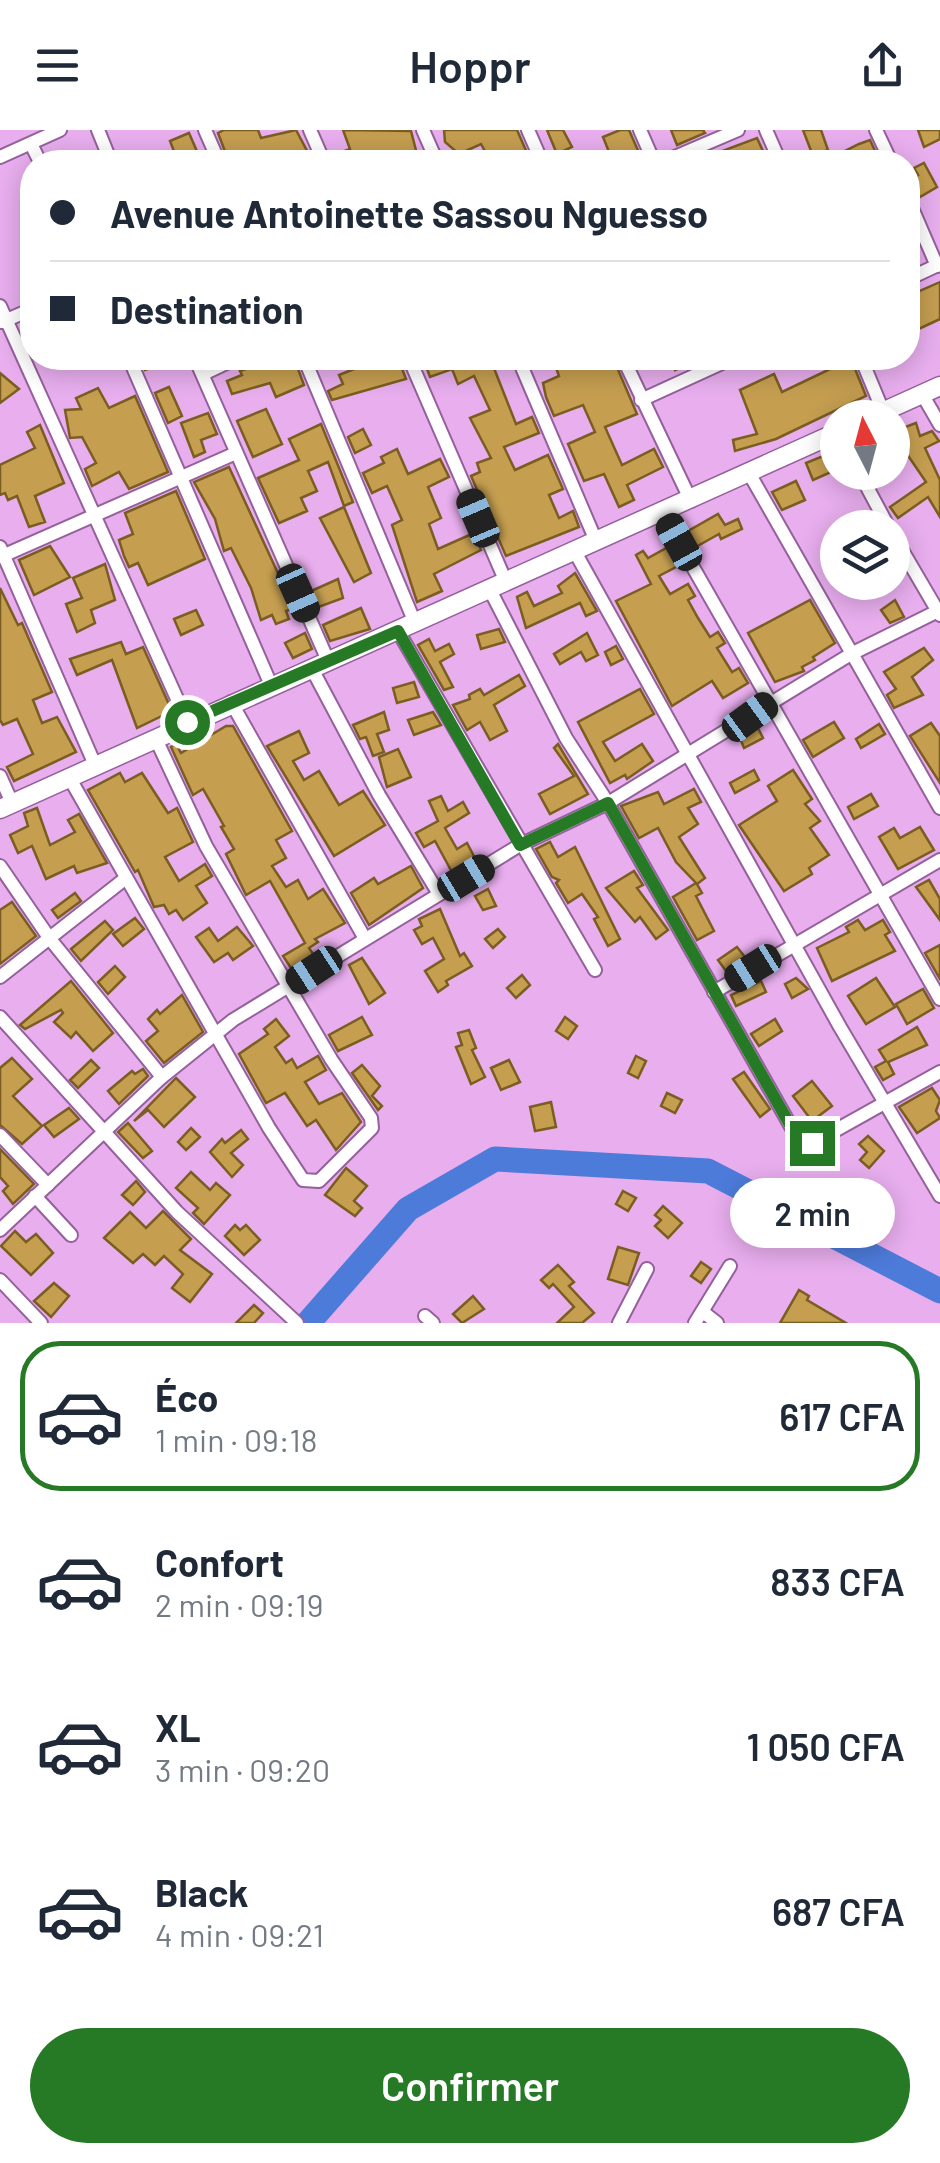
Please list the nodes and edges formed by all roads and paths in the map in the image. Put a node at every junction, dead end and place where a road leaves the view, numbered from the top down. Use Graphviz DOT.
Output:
graph roads {
  1 [pos="60,130"];
  2 [pos="738,130"];
  3 [pos="32,144"];
  4 [pos="35,150"];
  5 [pos="691,150"];
  6 [pos="0,157"];
  7 [pos="920,225"];
  8 [pos="938,265"];
  9 [pos="0,306"];
  10 [pos="3,322"];
  11 [pos="20,359"];
  12 [pos="25,370"];
  13 [pos="134,370"];
  14 [pos="201,370"];
  15 [pos="212,370"];
  16 [pos="309,370"];
  17 [pos="414,370"];
  18 [pos="523,370"];
  19 [pos="628,370"];
  20 [pos="707,370"];
  21 [pos="863,370"];
  22 [pos="203,374"];
  23 [pos="940,386"];
  24 [pos="922,394"];
  25 [pos="641,400"];
  26 [pos="872,400"];
  27 [pos="908,400"];
  28 [pos="940,425"];
  29 [pos="820,440"];
  30 [pos="236,453"];
  31 [pos="748,472"];
  32 [pos="181,476"];
  33 [pos="691,501"];
  34 [pos="662,512"];
  35 [pos="93,516"];
  36 [pos="596,542"];
  37 [pos="576,552"];
  38 [pos="1,553"];
  39 [pos="910,562"];
  40 [pos="498,586"];
  41 [pos="939,612"];
  42 [pos="406,627"];
  43 [pos="851,654"];
  44 [pos="321,666"];
  45 [pos="272,685"];
  46 [pos="231,702"];
  47 [pos="768,704"];
  48 [pos="187,722"];
  49 [pos="155,737"];
  50 [pos="690,756"];
  51 [pos="95,766"];
  52 [pos="0,776"];
  53 [pos="69,777"];
  54 [pos="608,803"];
  55 [pos="6,806"];
  56 [pos="940,808"];
  57 [pos="520,845"];
  58 [pos="940,860"];
  59 [pos="0,866"];
  60 [pos="126,878"];
  61 [pos="439,894"];
  62 [pos="881,894"];
  63 [pos="364,938"];
  64 [pos="50,939"];
  65 [pos="796,943"];
  66 [pos="595,970"];
  67 [pos="0,977"];
  68 [pos="290,986"];
  69 [pos="714,992"];
  70 [pos="940,999"];
  71 [pos="0,1017"];
  72 [pos="218,1032"];
  73 [pos="940,1072"];
  74 [pos="162,1077"];
  75 [pos="886,1103"];
  76 [pos="105,1132"];
  77 [pos="0,1135"];
  78 [pos="48,1185"];
  79 [pos="35,1196"];
  80 [pos="940,1196"];
  81 [pos="0,1230"];
  82 [pos="71,1236"];
  83 [pos="730,1266"];
  84 [pos="647,1269"];
  85 [pos="0,1280"];
  86 [pos="699,1317"];
  87 [pos="41,1323"];
  88 [pos="297,1323"];
  89 [pos="620,1323"];
  90 [pos="716,1323"];
  1 -- 3 [label="street"];
  2 -- 5 [label="street"];
  3 -- 4 [label="street"];
  3 -- 6 [label="street"];
  7 -- 8 [label="street"];
  9 -- 10 [label="street"];
  10 -- 11 [label="street"];
  12 -- 35 [label="street"];
  13 -- 32 [label="street"];
  14 -- 22 [label="street"];
  15 -- 22 [label="street"];
  16 -- 42 [label="street"];
  17 -- 40 [label="street"];
  18 -- 36 [label="street"];
  19 -- 25 [label="street"];
  20 -- 25 [label="street"];
  21 -- 26 [label="street"];
  22 -- 30 [label="street"];
  23 -- 24 [label="street"];
  24 -- 27 [label="street"];
  24 -- 28 [label="street"];
  25 -- 33 [label="street"];
  29 -- 31 [label="street"];
  30 -- 32 [label="street"];
  30 -- 44 [label="street"];
  31 -- 33 [label="street"];
  31 -- 43 [label="street"];
  32 -- 35 [label="street"];
  32 -- 45 [label="street"];
  33 -- 34 [label="street"];
  34 -- 36 [label="street"];
  34 -- 47 [label="street"];
  35 -- 38 [label="street"];
  35 -- 48 [label="street"];
  36 -- 37 [label="street"];
  37 -- 40 [label="street"];
  37 -- 50 [label="street"];
  38 -- 51 [label="street"];
  39 -- 41 [label="street"];
  40 -- 42 [label="street"];
  40 -- 54 [label="street"];
  41 -- 43 [label="street"];
  42 -- 44 [label="street"];
  42 -- 57 [label="street"];
  43 -- 47 [label="street"];
  43 -- 56 [label="street"];
  44 -- 45 [label="street"];
  44 -- 61 [label="street"];
  45 -- 46 [label="street"];
  46 -- 48 [label="street"];
  46 -- 63 [label="street"];
  47 -- 50 [label="street"];
  47 -- 62 [label="street"];
  48 -- 49 [label="street"];
  49 -- 51 [label="street"];
  49 -- 68 [label="street"];
  50 -- 54 [label="street"];
  50 -- 65 [label="street"];
  51 -- 53 [label="street"];
  52 -- 55 [label="street"];
  53 -- 55 [label="street"];
  53 -- 60 [label="street"];
  54 -- 57 [label="street"];
  54 -- 69 [label="street"];
  57 -- 61 [label="street"];
  57 -- 66 [label="street"];
  58 -- 62 [label="street"];
  59 -- 64 [label="street"];
  60 -- 64 [label="street"];
  60 -- 72 [label="street"];
  61 -- 63 [label="street"];
  62 -- 65 [label="street"];
  62 -- 70 [label="street"];
  63 -- 68 [label="street"];
  64 -- 67 [label="street"];
  64 -- 74 [label="street"];
  65 -- 69 [label="street"];
  65 -- 75 [label="street"];
  68 -- 72 [label="street"];
  68 -- 72 [label="street"];
  69 -- 75 [label="street"];
  71 -- 76 [label="street"];
  72 -- 74 [label="street"];
  73 -- 75 [label="street"];
  74 -- 76 [label="street"];
  75 -- 80 [label="street"];
  76 -- 78 [label="street"];
  76 -- 88 [label="street"];
  77 -- 78 [label="street"];
  78 -- 79 [label="street"];
  79 -- 81 [label="street"];
  79 -- 82 [label="street"];
  83 -- 86 [label="street"];
  84 -- 89 [label="street"];
  85 -- 87 [label="street"];
  86 -- 90 [label="street"];
}
